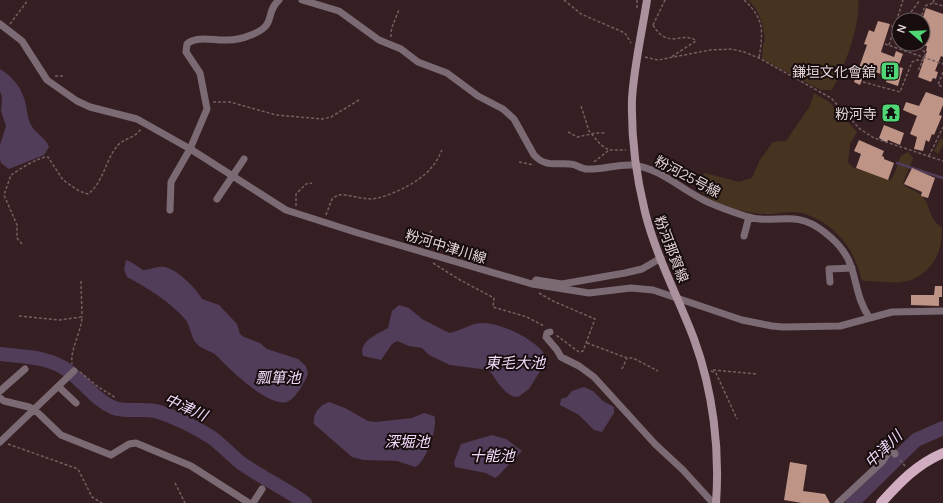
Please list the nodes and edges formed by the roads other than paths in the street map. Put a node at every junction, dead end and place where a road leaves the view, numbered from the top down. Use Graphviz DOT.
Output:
graph roads {
  1 [pos="279,0"];
  2 [pos="302,0"];
  3 [pos="648,0"];
  4 [pos="0,24"];
  5 [pos="190,149"];
  6 [pos="244,158"];
  7 [pos="233,177"];
  8 [pos="217,199"];
  9 [pos="170,210"];
  10 [pos="749,217"];
  11 [pos="744,236"];
  12 [pos="661,258"];
  13 [pos="852,268"];
  14 [pos="830,282"];
  15 [pos="533,284"];
  16 [pos="943,311"];
  17 [pos="869,317"];
  18 [pos="550,332"];
  19 [pos="25,369"];
  20 [pos="74,370"];
  21 [pos="60,386"];
  22 [pos="0,391"];
  23 [pos="0,398"];
  24 [pos="76,403"];
  25 [pos="35,410"];
  26 [pos="0,442"];
  27 [pos="943,453"];
  28 [pos="895,454"];
  29 [pos="262,489"];
  30 [pos="711,502"];
  31 [pos="248,503"];
  32 [pos="253,503"];
  33 [pos="838,503"];
  34 [pos="881,503"];
  1 -- 5 [label="street"];
  2 -- 10 [label="street, 粉河25号線"];
  3 -- 12 [label="main road, 粉河那賀線"];
  4 -- 5 [label="street, 粉河中津川線"];
  5 -- 7 [label="street, 粉河中津川線"];
  5 -- 9 [label="street"];
  6 -- 7 [label="street"];
  7 -- 8 [label="street"];
  7 -- 15 [label="street, 粉河中津川線"];
  10 -- 11 [label="street"];
  10 -- 13 [label="street, 粉河25号線"];
  12 -- 15 [label="street"];
  12 -- 30 [label="main road, 粉河那賀線"];
  13 -- 14 [label="street"];
  13 -- 17 [label="street, 粉河25号線"];
  15 -- 17 [label="street, 粉河中津川線"];
  16 -- 17 [label="street, 粉河中津川線"];
  18 -- 30 [label="street"];
  19 -- 22 [label="street"];
  20 -- 21 [label="street"];
  21 -- 24 [label="street"];
  21 -- 25 [label="street"];
  23 -- 25 [label="street"];
  25 -- 26 [label="street"];
  25 -- 31 [label="street"];
  27 -- 34 [label="main road"];
  28 -- 33 [label="street"];
  29 -- 32 [label="street"];
}
